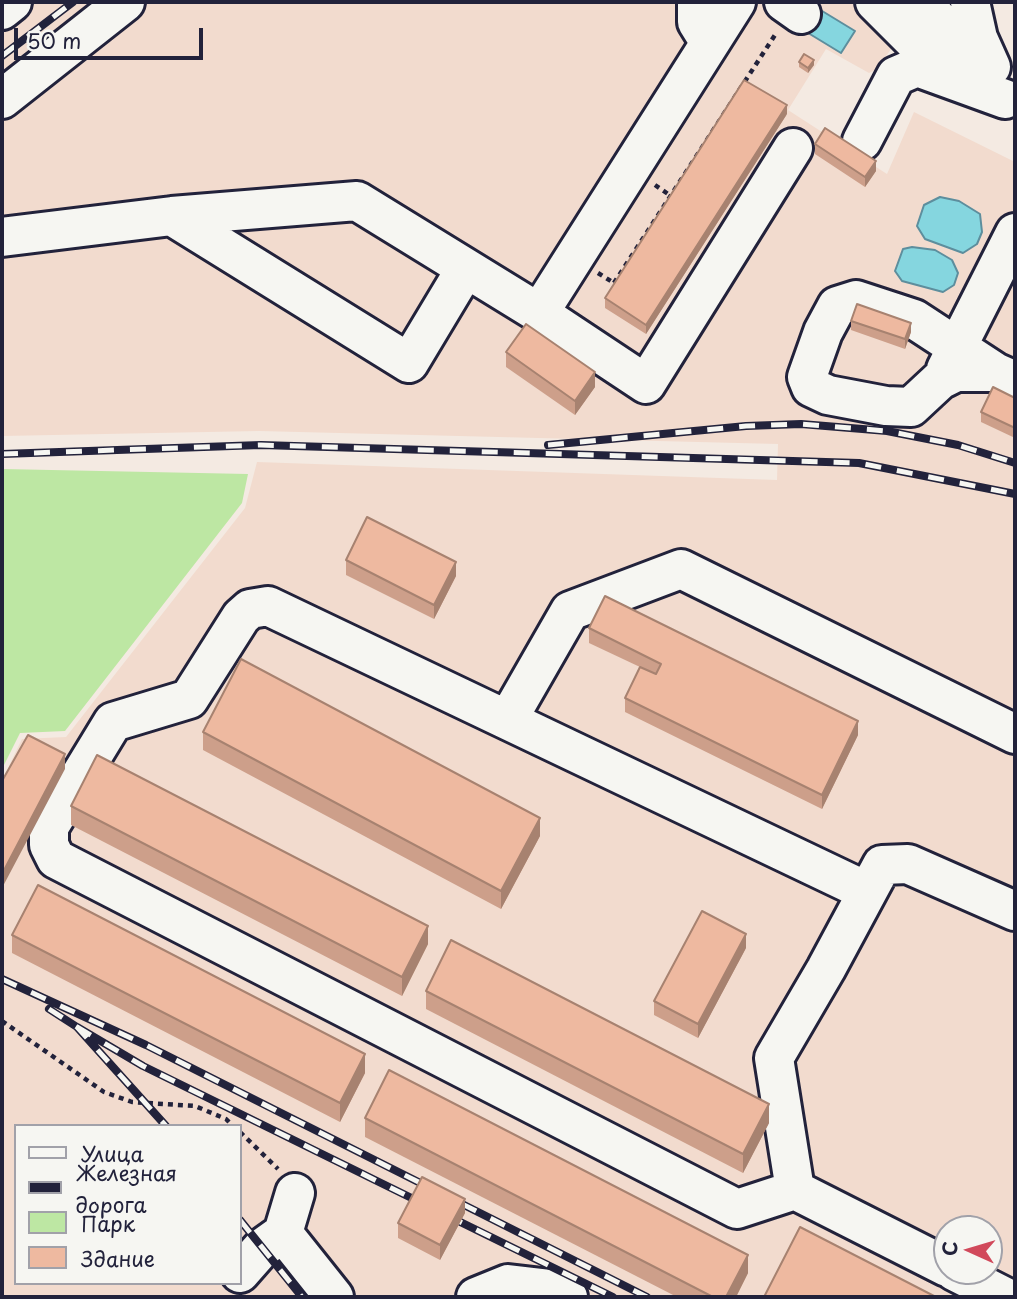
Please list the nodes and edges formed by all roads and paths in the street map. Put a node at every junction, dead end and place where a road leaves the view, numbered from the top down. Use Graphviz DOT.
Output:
graph roads {
  1 [pos="12,2"];
  2 [pos="125,2"];
  3 [pos="697,2"];
  4 [pos="736,2"];
  5 [pos="875,2"];
  6 [pos="923,2"];
  7 [pos="970,2"];
  8 [pos="793,8"];
  9 [pos="2,10"];
  10 [pos="710,43"];
  11 [pos="2,99"];
  12 [pos="1010,102"];
  13 [pos="862,141"];
  14 [pos="793,148"];
  15 [pos="172,216"];
  16 [pos="1015,233"];
  17 [pos="2,237"];
  18 [pos="466,268"];
  19 [pos="619,286"];
  20 [pos="539,313"];
  21 [pos="1005,377"];
  22 [pos="508,719"];
  23 [pos="1015,734"];
  24 [pos="866,891"];
  25 [pos="1015,911"];
  26 [pos="2,1021"];
  27 [pos="231,1124"];
  28 [pos="242,1134"];
  29 [pos="795,1190"];
  30 [pos="295,1193"];
  31 [pos="283,1233"];
  32 [pos="933,1261"];
  33 [pos="242,1271"];
  34 [pos="981,1285"];
  35 [pos="334,1297"];
  36 [pos="476,1297"];
  37 [pos="568,1297"];
  38 [pos="1005,1297"];
  1 -- 9 [label="lane"];
  2 -- 11 [label="lane"];
  3 -- 10 [label="lane"];
  4 -- 10 [label="lane"];
  5 -- 12 [label="lane"];
  6 -- 12 [label="lane"];
  7 -- 12 [label="lane"];
  8 -- 19 [label="path"];
  10 -- 20 [label="lane"];
  12 -- 13 [label="lane"];
  14 -- 20 [label="lane"];
  15 -- 17 [label="lane"];
  15 -- 18 [label="lane"];
  15 -- 18 [label="lane"];
  16 -- 21 [label="lane"];
  18 -- 20 [label="lane"];
  22 -- 23 [label="lane"];
  22 -- 24 [label="lane"];
  22 -- 29 [label="lane"];
  24 -- 25 [label="lane"];
  24 -- 29 [label="lane"];
  26 -- 27 [label="path"];
  28 -- 30 [label="path"];
  29 -- 32 [label="lane"];
  30 -- 31 [label="lane"];
  31 -- 33 [label="lane"];
  31 -- 35 [label="lane"];
  34 -- 38 [label="lane"];
  36 -- 37 [label="lane"];
}
